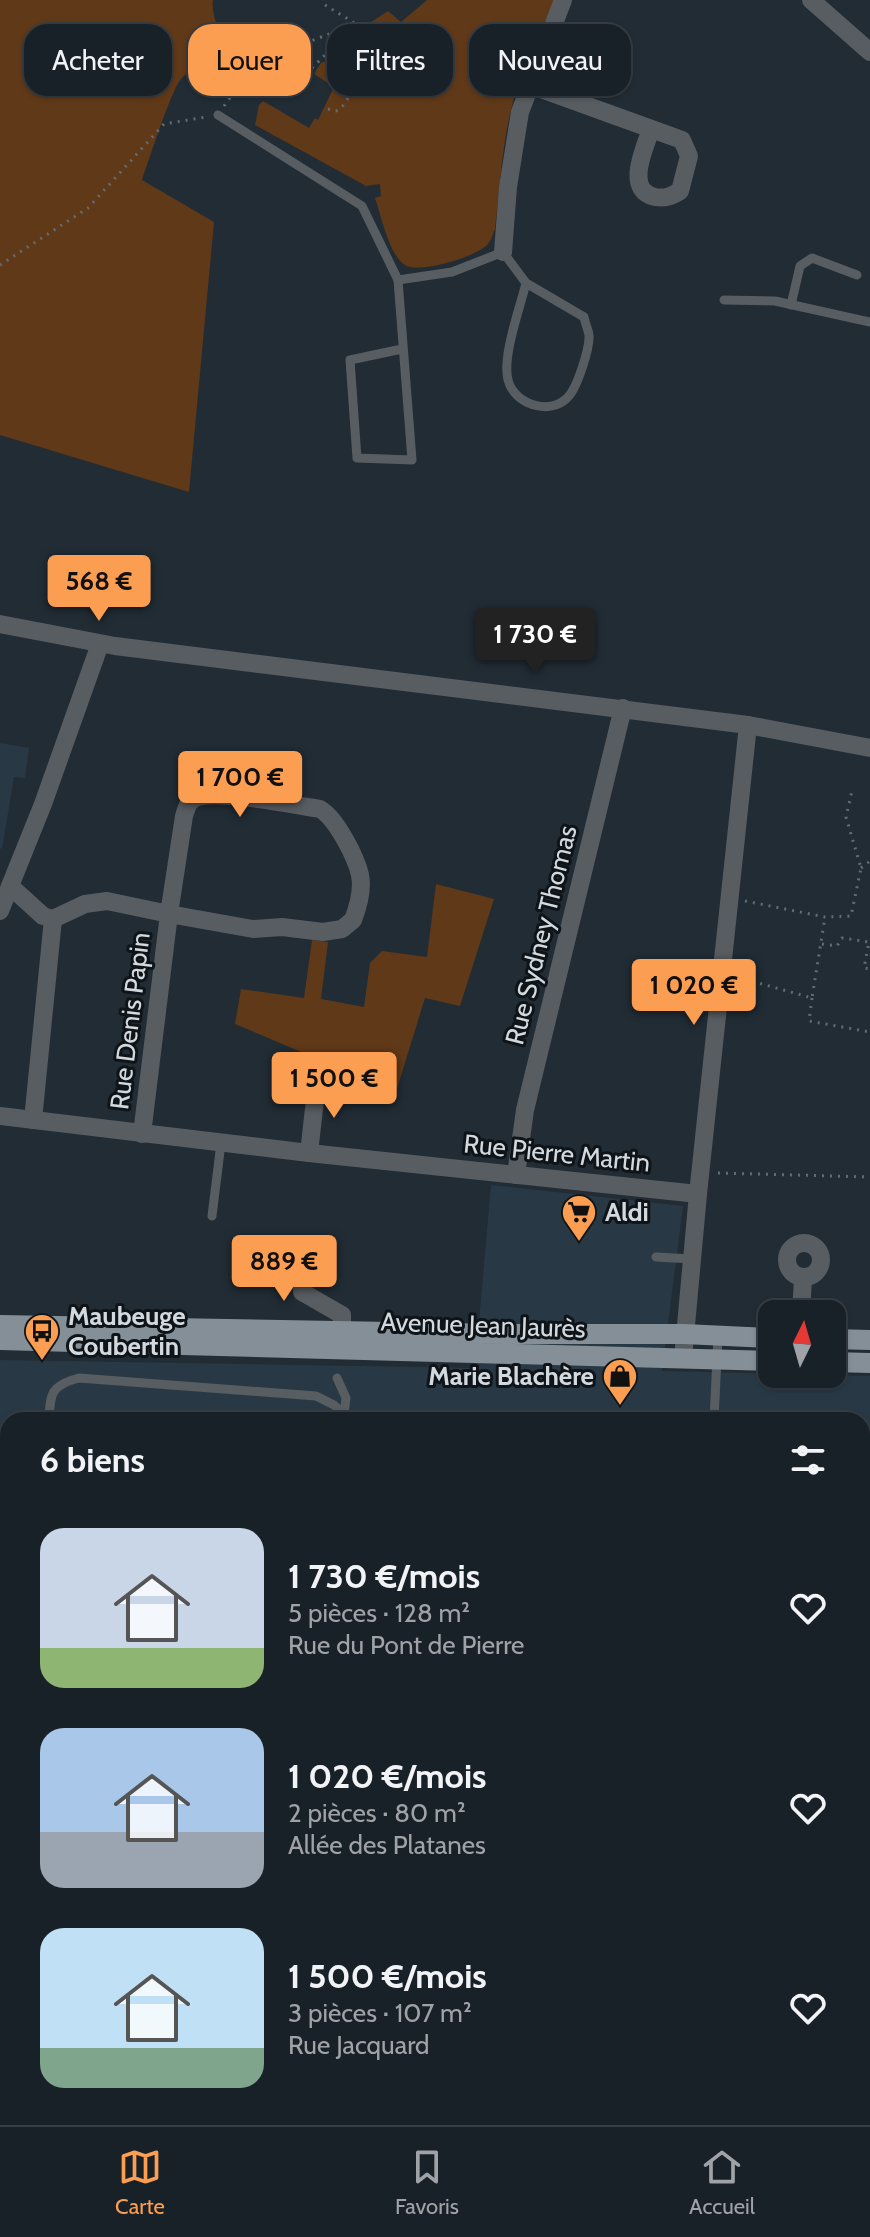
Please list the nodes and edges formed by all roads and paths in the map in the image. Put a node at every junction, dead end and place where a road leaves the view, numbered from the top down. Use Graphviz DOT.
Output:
graph roads {
  1 [pos="563,0"];
  2 [pos="811,0"];
  3 [pos="325,5"];
  4 [pos="356,24"];
  5 [pos="554,24"];
  6 [pos="327,35"];
  7 [pos="870,52"];
  8 [pos="327,54"];
  9 [pos="312,68"];
  10 [pos="347,96"];
  11 [pos="526,96"];
  12 [pos="560,96"];
  13 [pos="328,109"];
  14 [pos="218,115"];
  15 [pos="651,129"];
  16 [pos="503,252"];
  17 [pos="0,265"];
  18 [pos="857,275"];
  19 [pos="398,280"];
  20 [pos="526,283"];
  21 [pos="724,300"];
  22 [pos="791,305"];
  23 [pos="870,322"];
  24 [pos="402,349"];
  25 [pos="0,624"];
  26 [pos="100,644"];
  27 [pos="623,708"];
  28 [pos="748,725"];
  29 [pos="870,748"];
  30 [pos="852,791"];
  31 [pos="870,861"];
  32 [pos="861,868"];
  33 [pos="10,886"];
  34 [pos="729,898"];
  35 [pos="0,911"];
  36 [pos="169,914"];
  37 [pos="825,917"];
  38 [pos="53,919"];
  39 [pos="869,943"];
  40 [pos="820,944"];
  41 [pos="870,969"];
  42 [pos="721,974"];
  43 [pos="812,998"];
  44 [pos="870,1032"];
  45 [pos="317,1082"];
  46 [pos="0,1116"];
  47 [pos="33,1120"];
  48 [pos="142,1134"];
  49 [pos="221,1143"];
  50 [pos="309,1153"];
  51 [pos="700,1172"];
  52 [pos="516,1175"];
  53 [pos="870,1177"];
  54 [pos="698,1194"];
  55 [pos="212,1216"];
  56 [pos="303,1255"];
  57 [pos="656,1257"];
  58 [pos="692,1259"];
  59 [pos="803,1278"];
  60 [pos="802,1300"];
  61 [pos="0,1325"];
  62 [pos="342,1332"];
  63 [pos="684,1334"];
  64 [pos="718,1336"];
  65 [pos="758,1337"];
  66 [pos="846,1339"];
  67 [pos="0,1340"];
  68 [pos="870,1340"];
  69 [pos="683,1358"];
  70 [pos="717,1360"];
  71 [pos="758,1361"];
  72 [pos="846,1362"];
  73 [pos="870,1363"];
  74 [pos="337,1378"];
  75 [pos="49,1412"];
  76 [pos="340,1412"];
  77 [pos="345,1412"];
  78 [pos="714,1412"];
  1 -- 5 [label="street"];
  2 -- 7 [label="street"];
  3 -- 4 [label="path"];
  6 -- 14 [label="path"];
  8 -- 9 [label="path"];
  10 -- 13 [label="path"];
  11 -- 16 [label="street"];
  12 -- 15 [label="street"];
  14 -- 17 [label="path"];
  14 -- 19 [label="lane"];
  16 -- 19 [label="lane"];
  16 -- 20 [label="lane"];
  18 -- 22 [label="lane"];
  19 -- 24 [label="lane"];
  20 -- 20 [label="lane"];
  21 -- 22 [label="lane"];
  22 -- 23 [label="lane"];
  24 -- 24 [label="lane"];
  25 -- 26 [label="street"];
  26 -- 27 [label="street"];
  26 -- 33 [label="street"];
  27 -- 28 [label="street"];
  27 -- 52 [label="street, Rue Sydney Thomas"];
  28 -- 29 [label="street"];
  28 -- 34 [label="street"];
  30 -- 32 [label="path"];
  31 -- 32 [label="path"];
  32 -- 37 [label="path"];
  33 -- 35 [label="street"];
  33 -- 38 [label="street"];
  34 -- 37 [label="path"];
  34 -- 42 [label="street"];
  36 -- 36 [label="street"];
  36 -- 38 [label="street"];
  36 -- 48 [label="street, Rue Denis Papin"];
  37 -- 40 [label="path"];
  38 -- 47 [label="street"];
  39 -- 40 [label="path"];
  39 -- 41 [label="path"];
  40 -- 43 [label="path"];
  42 -- 43 [label="path"];
  42 -- 51 [label="street"];
  43 -- 44 [label="path"];
  45 -- 50 [label="street"];
  46 -- 47 [label="street, Rue Pierre Martin"];
  47 -- 48 [label="street, Rue Pierre Martin"];
  48 -- 49 [label="street, Rue Pierre Martin"];
  49 -- 50 [label="street, Rue Pierre Martin"];
  49 -- 55 [label="lane"];
  50 -- 52 [label="street, Rue Pierre Martin"];
  51 -- 53 [label="path"];
  51 -- 54 [label="street"];
  52 -- 54 [label="street, Rue Pierre Martin"];
  54 -- 58 [label="street"];
  56 -- 62 [label="street"];
  57 -- 58 [label="lane"];
  58 -- 63 [label="street"];
  59 -- 60 [label="street"];
  61 -- 62 [label="main road, Avenue Jean Jaurès"];
  62 -- 63 [label="main road, Avenue Jean Jaurès"];
  63 -- 64 [label="main road, Avenue Jean Jaurès"];
  63 -- 69 [label="street"];
  64 -- 65 [label="main road, Avenue Jean Jaurès"];
  64 -- 70 [label="lane"];
  66 -- 68 [label="main road"];
  67 -- 69 [label="main road, Avenue Jean Jaurès"];
  69 -- 70 [label="main road, Avenue Jean Jaurès"];
  70 -- 71 [label="main road, Avenue Jean Jaurès"];
  70 -- 78 [label="lane"];
  72 -- 73 [label="main road"];
  74 -- 77 [label="lane"];
  75 -- 76 [label="lane"];
}
